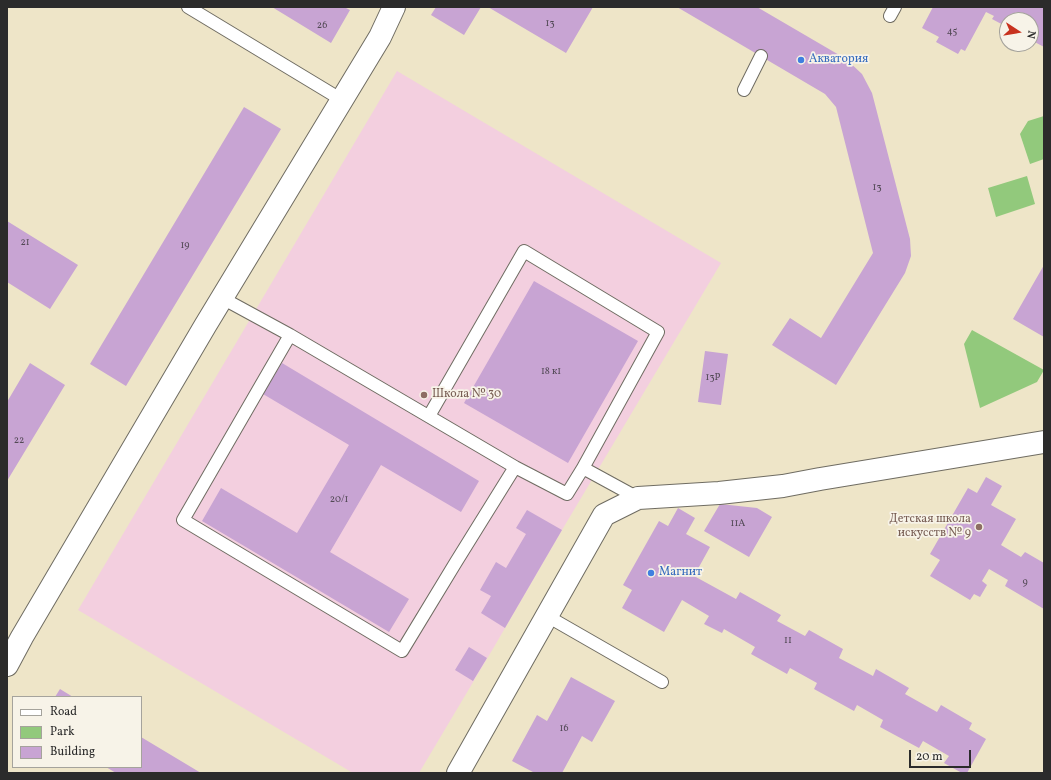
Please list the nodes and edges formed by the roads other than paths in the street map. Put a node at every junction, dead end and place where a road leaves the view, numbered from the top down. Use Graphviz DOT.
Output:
graph roads {
  1 [pos="188,7"];
  2 [pos="394,7"];
  3 [pos="761,56"];
  4 [pos="744,90"];
  5 [pos="342,100"];
  6 [pos="222,298"];
  7 [pos="290,335"];
  8 [pos="429,416"];
  9 [pos="1044,442"];
  10 [pos="515,467"];
  11 [pos="583,468"];
  12 [pos="638,498"];
  13 [pos="547,616"];
  14 [pos="7,665"];
  15 [pos="662,682"];
  16 [pos="458,773"];
  1 -- 5 [label="lane"];
  2 -- 5 [label="street"];
  3 -- 4 [label="lane"];
  5 -- 6 [label="street"];
  6 -- 7 [label="lane"];
  6 -- 14 [label="street"];
  7 -- 8 [label="lane"];
  7 -- 10 [label="lane"];
  8 -- 10 [label="lane"];
  8 -- 11 [label="lane"];
  9 -- 12 [label="street"];
  10 -- 11 [label="lane"];
  11 -- 12 [label="lane"];
  12 -- 13 [label="street"];
  13 -- 15 [label="lane"];
  13 -- 16 [label="street"];
}
